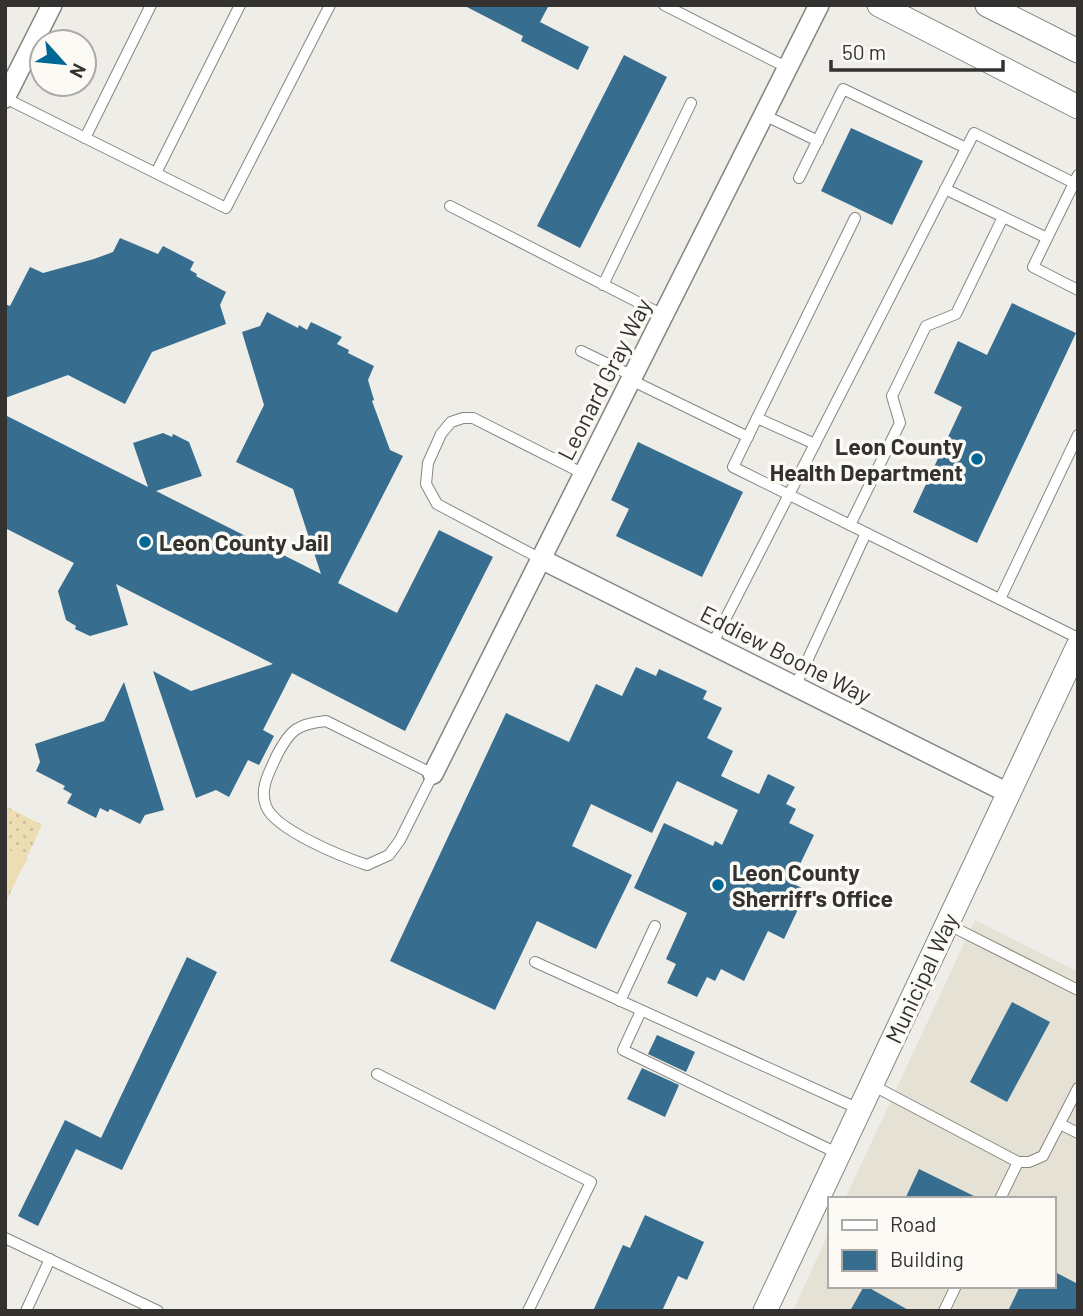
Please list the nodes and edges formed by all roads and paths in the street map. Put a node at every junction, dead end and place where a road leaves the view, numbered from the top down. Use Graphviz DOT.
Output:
graph roads {
  1 [pos="52,5"];
  2 [pos="151,5"];
  3 [pos="240,5"];
  4 [pos="330,5"];
  5 [pos="664,5"];
  6 [pos="820,5"];
  7 [pos="879,5"];
  8 [pos="987,5"];
  9 [pos="1078,51"];
  10 [pos="788,68"];
  11 [pos="5,98"];
  12 [pos="691,103"];
  13 [pos="1078,107"];
  14 [pos="764,115"];
  15 [pos="85,138"];
  16 [pos="818,141"];
  17 [pos="966,148"];
  18 [pos="156,173"];
  19 [pos="799,178"];
  20 [pos="1076,179"];
  21 [pos="945,189"];
  22 [pos="450,206"];
  23 [pos="1003,217"];
  24 [pos="855,218"];
  25 [pos="1047,238"];
  26 [pos="603,285"];
  27 [pos="1078,290"];
  28 [pos="663,316"];
  29 [pos="581,351"];
  30 [pos="632,378"];
  31 [pos="757,418"];
  32 [pos="1078,435"];
  33 [pos="748,437"];
  34 [pos="815,444"];
  35 [pos="584,474"];
  36 [pos="788,495"];
  37 [pos="850,525"];
  38 [pos="866,533"];
  39 [pos="541,559"];
  40 [pos="1000,599"];
  41 [pos="1078,638"];
  42 [pos="712,645"];
  43 [pos="1078,646"];
  44 [pos="795,687"];
  45 [pos="433,774"];
  46 [pos="1009,793"];
  47 [pos="947,924"];
  48 [pos="655,926"];
  49 [pos="535,962"];
  50 [pos="1078,990"];
  51 [pos="620,1001"];
  52 [pos="641,1011"];
  53 [pos="377,1074"];
  54 [pos="871,1085"];
  55 [pos="1078,1088"];
  56 [pos="860,1110"];
  57 [pos="1060,1124"];
  58 [pos="1078,1133"];
  59 [pos="839,1154"];
  60 [pos="1018,1162"];
  61 [pos="1001,1197"];
  62 [pos="5,1238"];
  63 [pos="50,1259"];
  64 [pos="955,1288"];
  65 [pos="152,1310"];
  66 [pos="26,1311"];
  67 [pos="528,1311"];
  68 [pos="765,1311"];
  69 [pos="944,1311"];
  1 -- 11 [label="street"];
  2 -- 15 [label="lane"];
  3 -- 18 [label="lane"];
  4 -- 18 [label="lane"];
  5 -- 10 [label="lane"];
  6 -- 10 [label="street, Leonard Gray Way"];
  7 -- 13 [label="street"];
  8 -- 9 [label="street"];
  10 -- 14 [label="street, Leonard Gray Way"];
  11 -- 15 [label="lane"];
  12 -- 26 [label="lane"];
  14 -- 16 [label="lane"];
  14 -- 28 [label="street, Leonard Gray Way"];
  15 -- 18 [label="lane"];
  16 -- 17 [label="lane"];
  16 -- 19 [label="lane"];
  17 -- 20 [label="lane"];
  17 -- 21 [label="lane"];
  20 -- 25 [label="lane"];
  21 -- 23 [label="lane"];
  21 -- 34 [label="lane"];
  22 -- 26 [label="lane"];
  23 -- 25 [label="lane"];
  23 -- 37 [label="lane"];
  24 -- 31 [label="lane"];
  25 -- 27 [label="lane"];
  26 -- 28 [label="lane"];
  28 -- 30 [label="street, Leonard Gray Way"];
  29 -- 30 [label="lane"];
  30 -- 33 [label="lane"];
  30 -- 35 [label="street, Leonard Gray Way"];
  31 -- 33 [label="lane"];
  31 -- 34 [label="lane"];
  32 -- 40 [label="lane"];
  33 -- 36 [label="lane"];
  34 -- 36 [label="lane"];
  35 -- 39 [label="street, Leonard Gray Way"];
  35 -- 39 [label="lane"];
  36 -- 37 [label="lane"];
  36 -- 42 [label="lane"];
  37 -- 38 [label="lane"];
  38 -- 40 [label="lane"];
  38 -- 44 [label="lane"];
  39 -- 42 [label="street, Eddiew Boone Way"];
  39 -- 45 [label="street, Leonard Gray Way"];
  40 -- 41 [label="lane"];
  42 -- 44 [label="street, Eddiew Boone Way"];
  43 -- 46 [label="street, Municipal Way"];
  44 -- 46 [label="street, Eddiew Boone Way"];
  45 -- 45 [label="lane"];
  46 -- 47 [label="street, Municipal Way"];
  47 -- 50 [label="lane"];
  47 -- 54 [label="street, Municipal Way"];
  48 -- 51 [label="lane"];
  49 -- 51 [label="lane"];
  51 -- 52 [label="lane"];
  52 -- 56 [label="lane"];
  52 -- 59 [label="lane"];
  53 -- 67 [label="lane"];
  54 -- 56 [label="street, Municipal Way"];
  54 -- 60 [label="lane"];
  55 -- 57 [label="lane"];
  56 -- 59 [label="street, Municipal Way"];
  57 -- 58 [label="lane"];
  57 -- 60 [label="lane"];
  59 -- 68 [label="street, Municipal Way"];
  60 -- 61 [label="lane"];
  62 -- 63 [label="lane"];
  63 -- 65 [label="lane"];
  63 -- 66 [label="lane"];
  64 -- 69 [label="lane"];
}
